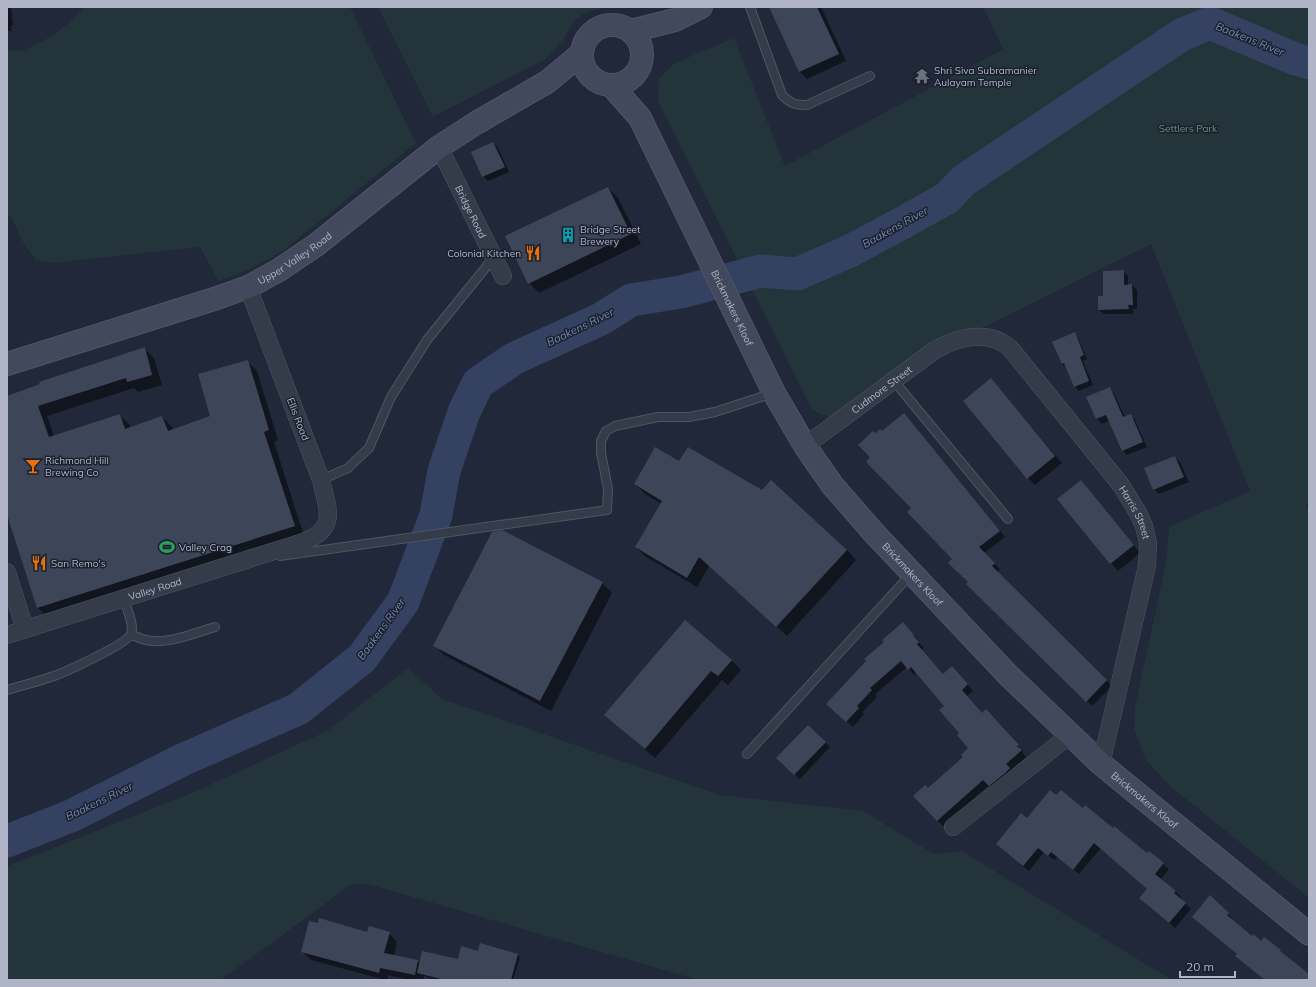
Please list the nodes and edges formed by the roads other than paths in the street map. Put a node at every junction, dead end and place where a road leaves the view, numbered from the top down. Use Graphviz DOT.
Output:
graph roads {
  1 [pos="701,7"];
  2 [pos="750,7"];
  3 [pos="636,40"];
  4 [pos="581,54"];
  5 [pos="636,74"];
  6 [pos="590,76"];
  7 [pos="870,76"];
  8 [pos="547,82"];
  9 [pos="611,85"];
  10 [pos="640,118"];
  11 [pos="439,147"];
  12 [pos="494,257"];
  13 [pos="503,276"];
  14 [pos="248,287"];
  15 [pos="960,339"];
  16 [pos="7,364"];
  17 [pos="894,381"];
  18 [pos="774,393"];
  19 [pos="805,446"];
  20 [pos="321,480"];
  21 [pos="1008,519"];
  22 [pos="304,542"];
  23 [pos="239,562"];
  24 [pos="7,572"];
  25 [pos="911,573"];
  26 [pos="124,599"];
  27 [pos="215,627"];
  28 [pos="25,629"];
  29 [pos="7,635"];
  30 [pos="131,635"];
  31 [pos="7,690"];
  32 [pos="1070,735"];
  33 [pos="747,754"];
  34 [pos="1101,764"];
  35 [pos="952,827"];
  36 [pos="1309,934"];
  1 -- 3 [label="street"];
  2 -- 7 [label="lane"];
  3 -- 4 [label="street"];
  3 -- 5 [label="street"];
  4 -- 6 [label="street"];
  4 -- 8 [label="street, Upper Valley Road"];
  5 -- 9 [label="street"];
  5 -- 10 [label="street, Brickmakers Kloof"];
  6 -- 8 [label="street, Upper Valley Road"];
  6 -- 9 [label="street"];
  8 -- 11 [label="street, Upper Valley Road"];
  9 -- 10 [label="street, Brickmakers Kloof"];
  10 -- 18 [label="street, Brickmakers Kloof"];
  11 -- 12 [label="street, Bridge Road"];
  11 -- 14 [label="street, Upper Valley Road"];
  12 -- 13 [label="street, Bridge Road"];
  12 -- 20 [label="lane"];
  14 -- 16 [label="street, Upper Valley Road"];
  14 -- 20 [label="street, Ellis Road"];
  15 -- 17 [label="street, Cudmore Street"];
  15 -- 34 [label="street, Harris Street"];
  17 -- 19 [label="street, Cudmore Street"];
  17 -- 21 [label="lane"];
  18 -- 19 [label="street, Brickmakers Kloof"];
  18 -- 23 [label="lane"];
  19 -- 25 [label="street, Brickmakers Kloof"];
  20 -- 22 [label="street, Ellis Road"];
  22 -- 23 [label="street, Valley Road"];
  23 -- 26 [label="street, Valley Road"];
  24 -- 28 [label="street"];
  25 -- 32 [label="street, Brickmakers Kloof"];
  25 -- 33 [label="lane"];
  26 -- 28 [label="street, Valley Road"];
  26 -- 30 [label="lane"];
  27 -- 30 [label="lane"];
  28 -- 29 [label="street, Valley Road"];
  30 -- 31 [label="lane"];
  32 -- 34 [label="street, Brickmakers Kloof"];
  32 -- 35 [label="street"];
  34 -- 36 [label="street, Brickmakers Kloof"];
}
